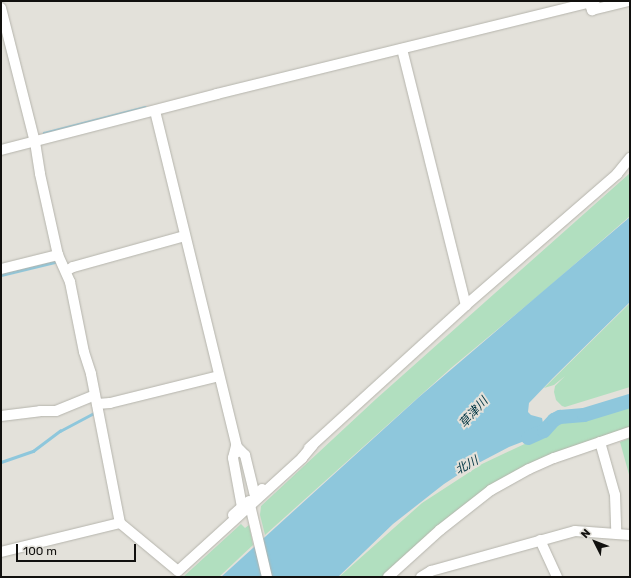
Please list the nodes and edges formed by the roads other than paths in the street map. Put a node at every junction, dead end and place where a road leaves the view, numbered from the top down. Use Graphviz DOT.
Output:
graph roads {
  1 [pos="629,1"];
  2 [pos="592,2"];
  3 [pos="1,8"];
  4 [pos="402,49"];
  5 [pos="155,111"];
  6 [pos="36,142"];
  7 [pos="1,150"];
  8 [pos="630,158"];
  9 [pos="630,163"];
  10 [pos="630,168"];
  11 [pos="616,174"];
  12 [pos="185,236"];
  13 [pos="58,255"];
  14 [pos="1,269"];
  15 [pos="66,271"];
  16 [pos="466,305"];
  17 [pos="219,376"];
  18 [pos="96,399"];
  19 [pos="1,416"];
  20 [pos="630,432"];
  21 [pos="600,442"];
  22 [pos="313,445"];
  23 [pos="236,446"];
  24 [pos="251,508"];
  25 [pos="120,523"];
  26 [pos="616,533"];
  27 [pos="630,535"];
  28 [pos="540,540"];
  29 [pos="1,552"];
  30 [pos="176,575"];
  31 [pos="266,577"];
  32 [pos="388,577"];
  33 [pos="421,577"];
  34 [pos="557,577"];
  1 -- 2 [label="street"];
  2 -- 4 [label="street"];
  3 -- 6 [label="street"];
  4 -- 5 [label="street"];
  4 -- 16 [label="street"];
  5 -- 6 [label="street"];
  5 -- 12 [label="street"];
  6 -- 7 [label="street"];
  6 -- 13 [label="street"];
  8 -- 11 [label="street"];
  9 -- 11 [label="street"];
  10 -- 24 [label="street"];
  11 -- 16 [label="street"];
  12 -- 15 [label="street"];
  12 -- 17 [label="street"];
  13 -- 14 [label="street"];
  13 -- 15 [label="street"];
  15 -- 18 [label="street"];
  16 -- 22 [label="street"];
  17 -- 18 [label="street"];
  17 -- 23 [label="street"];
  18 -- 19 [label="street"];
  18 -- 25 [label="street"];
  20 -- 21 [label="street"];
  21 -- 26 [label="street"];
  21 -- 32 [label="street"];
  22 -- 23 [label="street"];
  22 -- 24 [label="street"];
  23 -- 24 [label="street"];
  23 -- 30 [label="street"];
  24 -- 30 [label="street"];
  24 -- 31 [label="street"];
  25 -- 29 [label="street"];
  25 -- 30 [label="street"];
  26 -- 27 [label="street"];
  26 -- 28 [label="street"];
  28 -- 33 [label="street"];
  28 -- 34 [label="street"];
}
